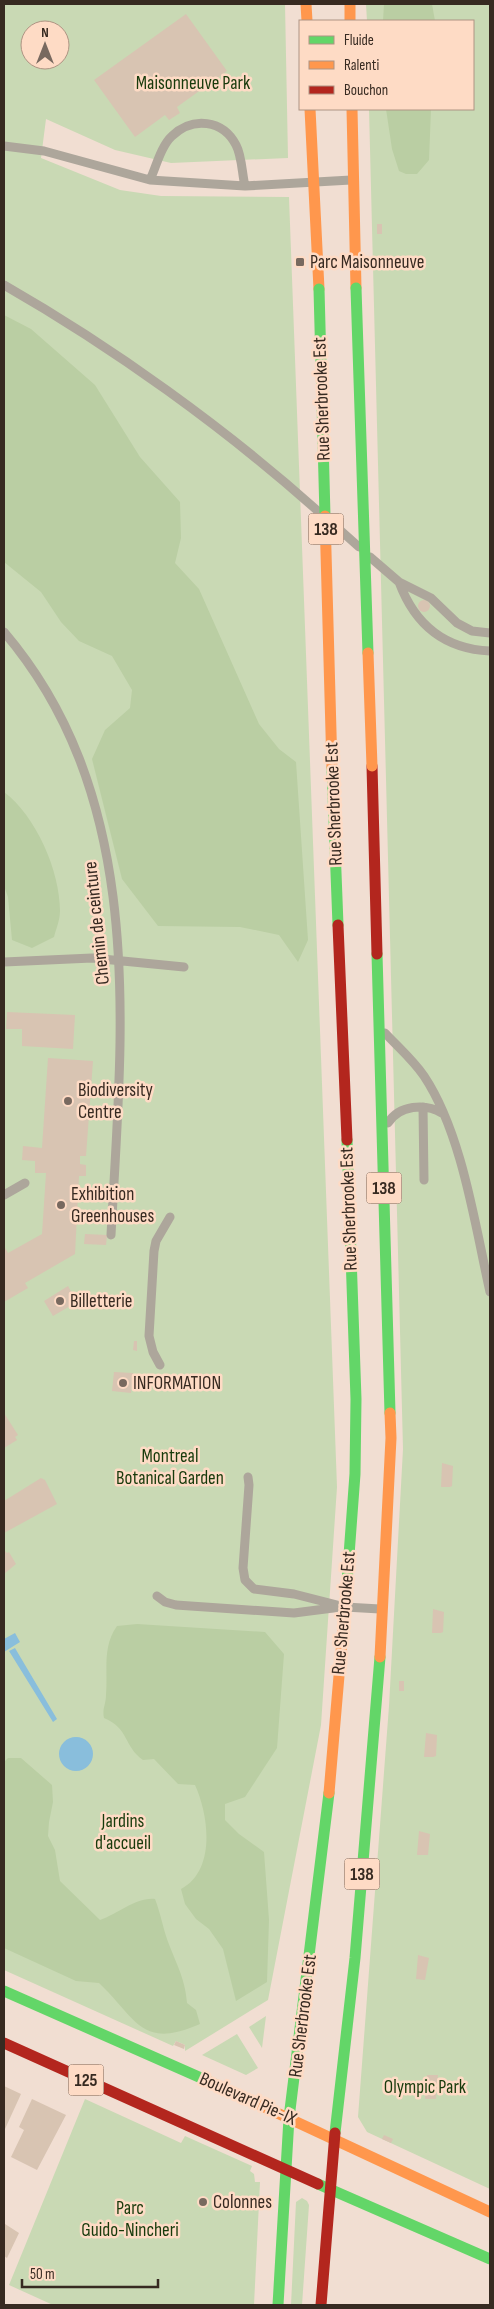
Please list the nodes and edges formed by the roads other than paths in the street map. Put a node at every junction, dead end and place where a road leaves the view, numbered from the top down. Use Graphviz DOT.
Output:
graph roads {
  1 [pos="306,4"];
  2 [pos="350,4"];
  3 [pos="307,20"];
  4 [pos="350,20"];
  5 [pos="310,110"];
  6 [pos="352,110"];
  7 [pos="4,146"];
  8 [pos="150,180"];
  9 [pos="353,180"];
  10 [pos="314,182"];
  11 [pos="245,186"];
  12 [pos="4,285"];
  13 [pos="399,582"];
  14 [pos="4,632"];
  15 [pos="490,634"];
  16 [pos="489,653"];
  17 [pos="119,960"];
  18 [pos="4,962"];
  19 [pos="184,967"];
  20 [pos="379,1027"];
  21 [pos="423,1107"];
  22 [pos="442,1113"];
  23 [pos="383,1131"];
  24 [pos="424,1180"];
  25 [pos="25,1183"];
  26 [pos="4,1195"];
  27 [pos="170,1216"];
  28 [pos="111,1235"];
  29 [pos="490,1292"];
  30 [pos="160,1365"];
  31 [pos="248,1476"];
  32 [pos="157,1596"];
  33 [pos="345,1607"];
  34 [pos="383,1609"];
  35 [pos="4,1991"];
  36 [pos="4,2043"];
  37 [pos="289,2118"];
  38 [pos="334,2138"];
  39 [pos="285,2170"];
  40 [pos="329,2189"];
  41 [pos="490,2212"];
  42 [pos="490,2259"];
  43 [pos="278,2305"];
  44 [pos="321,2305"];
  1 -- 3 [label="main road"];
  2 -- 4 [label="main road"];
  5 -- 10 [label="main road, Rue Sherbrooke Est / 138"];
  6 -- 9 [label="main road, Rue Sherbrooke Est / 138"];
  7 -- 8 [label="lane"];
  8 -- 11 [label="lane"];
  8 -- 11 [label="lane"];
  9 -- 10 [label="lane"];
  9 -- 20 [label="main road, Rue Sherbrooke Est / 138, bridge"];
  10 -- 11 [label="lane"];
  10 -- 33 [label="main road, Rue Sherbrooke Est / 138, bridge"];
  12 -- 13 [label="lane"];
  13 -- 15 [label="lane"];
  13 -- 16 [label="lane"];
  14 -- 17 [label="lane, Chemin de ceinture"];
  17 -- 18 [label="lane"];
  17 -- 19 [label="lane"];
  17 -- 28 [label="lane, Chemin de ceinture"];
  20 -- 22 [label="lane"];
  20 -- 23 [label="main road, Rue Sherbrooke Est / 138"];
  21 -- 22 [label="lane"];
  21 -- 23 [label="lane"];
  21 -- 24 [label="lane"];
  22 -- 29 [label="lane"];
  23 -- 34 [label="main road, Rue Sherbrooke Est / 138"];
  25 -- 26 [label="lane"];
  27 -- 30 [label="lane"];
  31 -- 33 [label="lane"];
  32 -- 33 [label="lane"];
  33 -- 34 [label="lane"];
  33 -- 37 [label="main road, Rue Sherbrooke Est / 138"];
  34 -- 38 [label="main road, Rue Sherbrooke Est / 138"];
  35 -- 37 [label="main road, Boulevard Pie-IX"];
  36 -- 39 [label="main road, 125"];
  37 -- 38 [label="main road, Boulevard Pie-IX"];
  37 -- 39 [label="main road, Rue Sherbrooke Est / 138"];
  38 -- 40 [label="main road, Rue Sherbrooke Est / 138"];
  38 -- 41 [label="main road, Boulevard Pie-IX"];
  39 -- 40 [label="main road, 125"];
  39 -- 43 [label="main road, Rue Sherbrooke Est / 138"];
  40 -- 42 [label="main road"];
  40 -- 44 [label="main road, Rue Sherbrooke Est / 138"];
}
